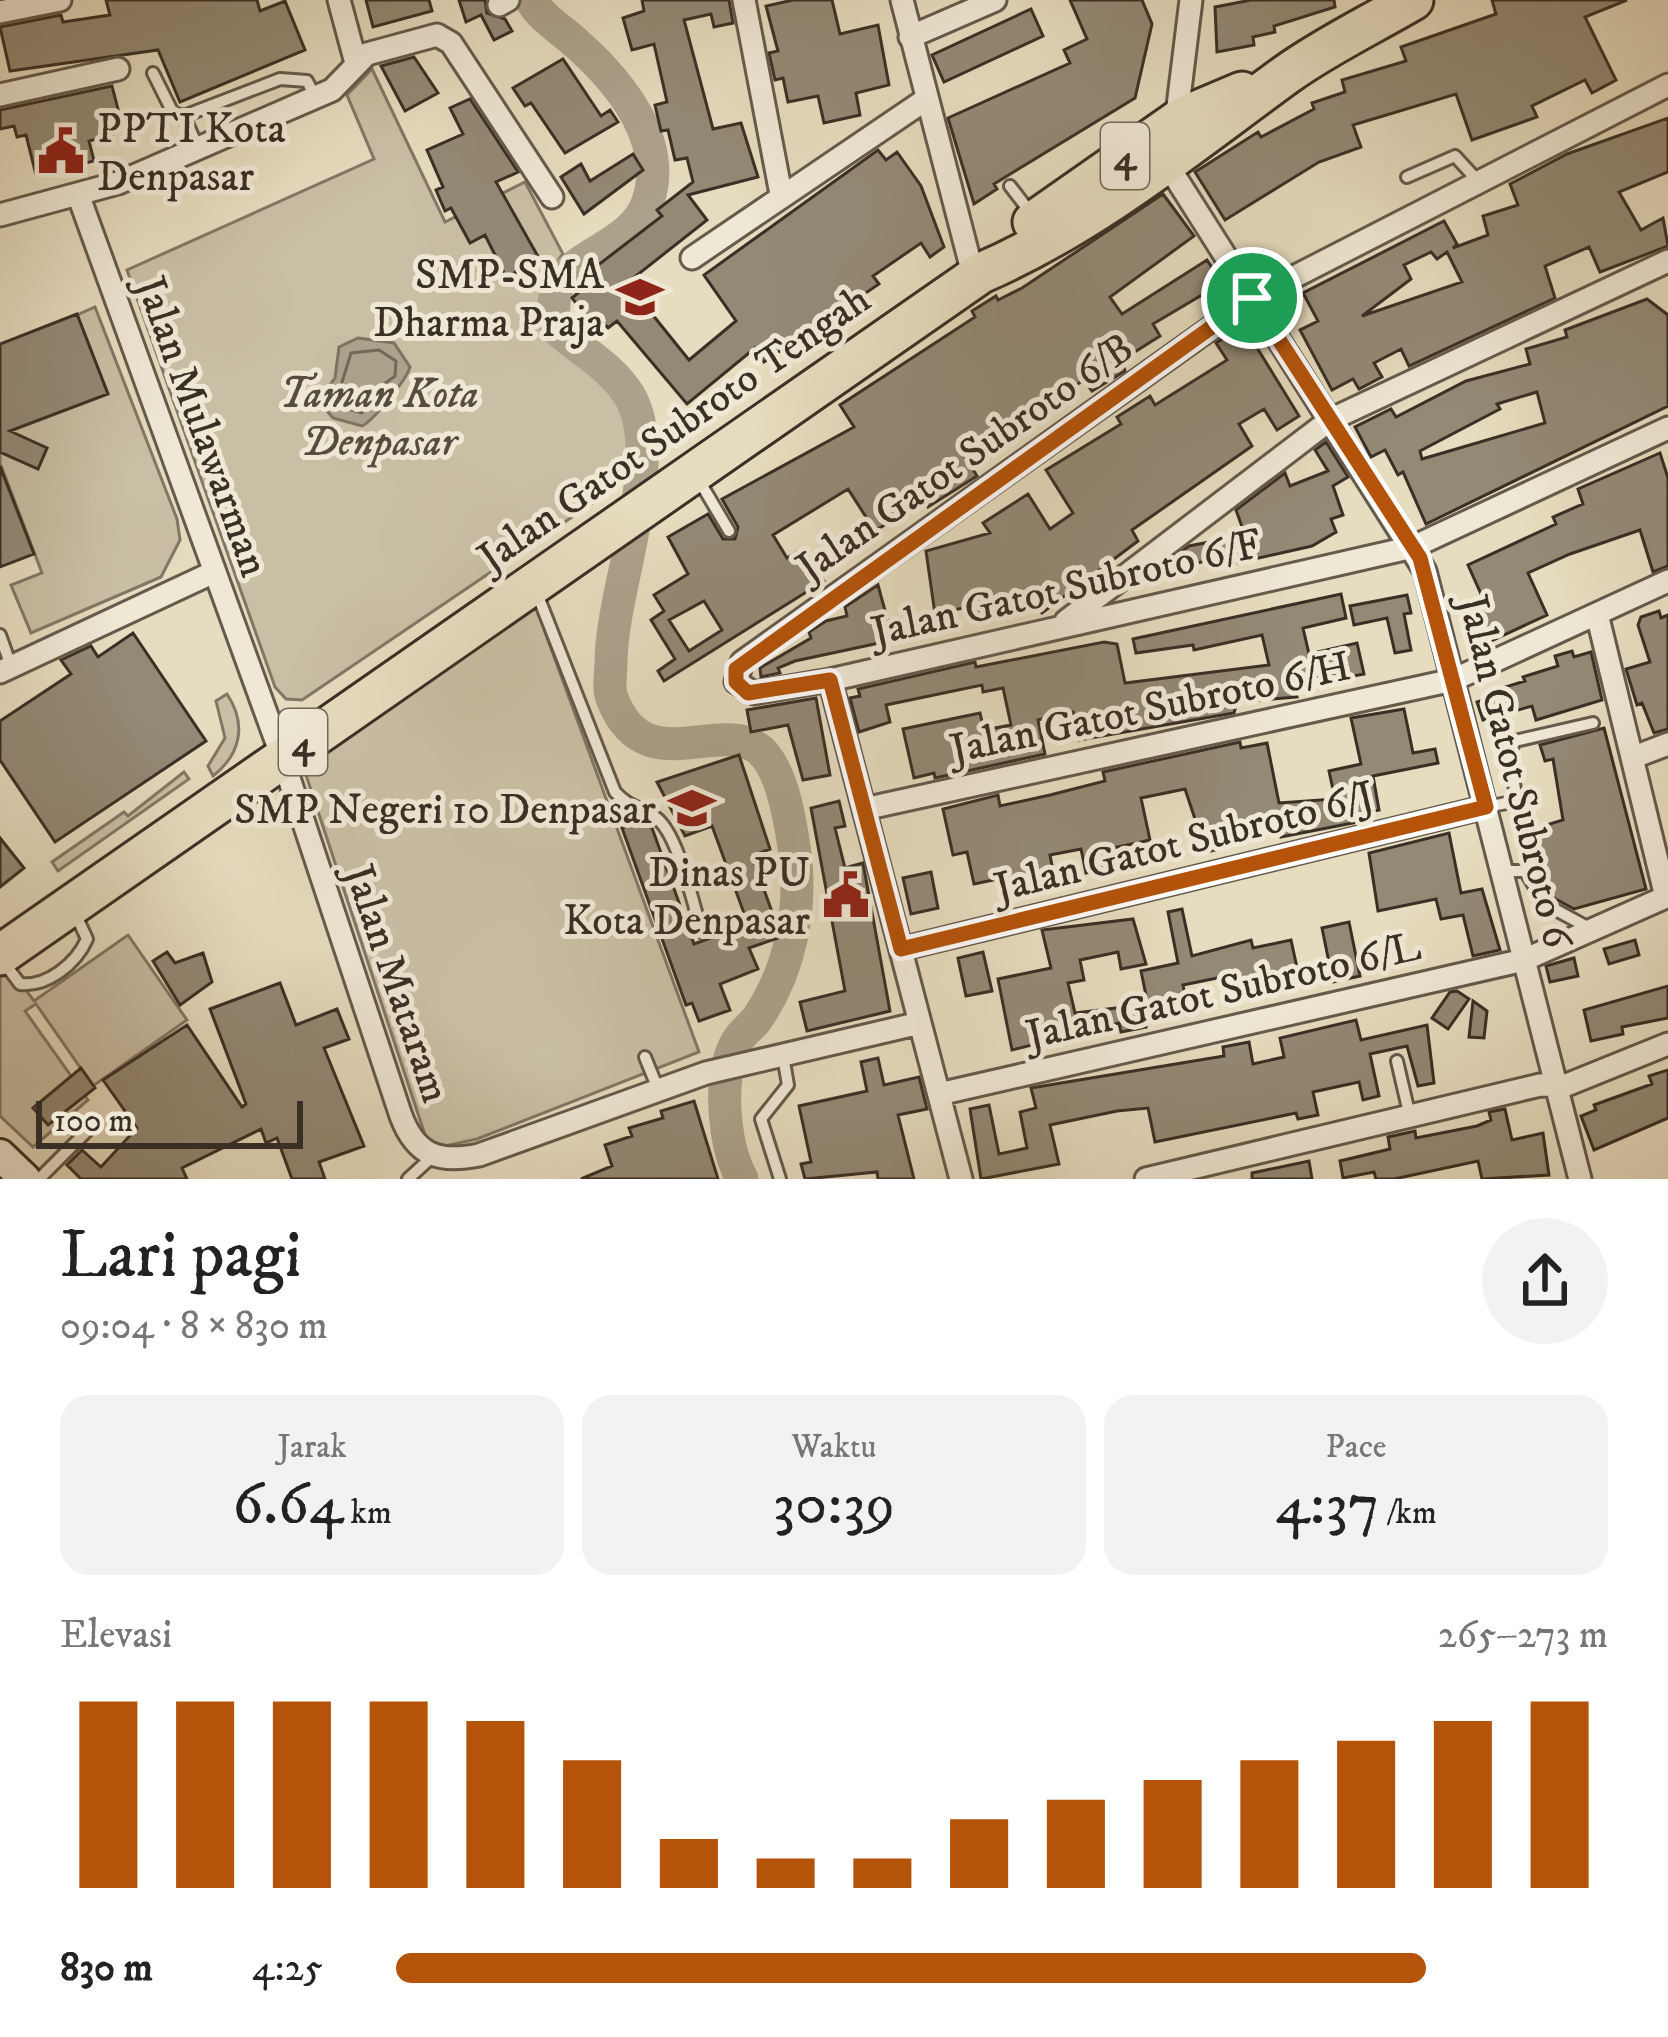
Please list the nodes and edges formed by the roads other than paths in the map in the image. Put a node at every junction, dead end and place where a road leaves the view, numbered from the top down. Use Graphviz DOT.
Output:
graph roads {
  1 [pos="60,0"];
  2 [pos="339,0"];
  3 [pos="744,0"];
  4 [pos="902,0"];
  5 [pos="995,0"];
  6 [pos="1192,0"];
  7 [pos="1413,0"];
  8 [pos="0,12"];
  9 [pos="910,37"];
  10 [pos="356,63"];
  11 [pos="118,69"];
  12 [pos="1291,71"];
  13 [pos="153,73"];
  14 [pos="1668,85"];
  15 [pos="0,95"];
  16 [pos="316,98"];
  17 [pos="925,100"];
  18 [pos="184,116"];
  19 [pos="1183,117"];
  20 [pos="198,148"];
  21 [pos="1167,164"];
  22 [pos="1407,177"];
  23 [pos="1478,181"];
  24 [pos="1010,186"];
  25 [pos="781,194"];
  26 [pos="79,197"];
  27 [pos="552,197"];
  28 [pos="0,215"];
  29 [pos="1036,220"];
  30 [pos="692,259"];
  31 [pos="1668,261"];
  32 [pos="977,275"];
  33 [pos="1252,298"];
  34 [pos="1330,420"];
  35 [pos="1668,428"];
  36 [pos="693,470"];
  37 [pos="729,531"];
  38 [pos="1413,547"];
  39 [pos="214,572"];
  40 [pos="1668,580"];
  41 [pos="531,584"];
  42 [pos="1598,614"];
  43 [pos="1060,626"];
  44 [pos="0,634"];
  45 [pos="5,669"];
  46 [pos="830,680"];
  47 [pos="1454,680"];
  48 [pos="738,685"];
  49 [pos="1593,723"];
  50 [pos="1668,744"];
  51 [pos="282,757"];
  52 [pos="1634,757"];
  53 [pos="1486,807"];
  54 [pos="864,809"];
  55 [pos="1502,872"];
  56 [pos="1667,896"];
  57 [pos="1589,928"];
  58 [pos="703,932"];
  59 [pos="901,949"];
  60 [pos="0,956"];
  61 [pos="1524,960"];
  62 [pos="920,1023"];
  63 [pos="1668,1044"];
  64 [pos="783,1056"];
  65 [pos="645,1057"];
  66 [pos="1397,1060"];
  67 [pos="1555,1088"];
  68 [pos="658,1089"];
  69 [pos="939,1094"];
  70 [pos="1410,1117"];
  71 [pos="90,1127"];
  72 [pos="0,1155"];
  73 [pos="433,1156"];
  74 [pos="25,1179"];
  75 [pos="39,1179"];
  76 [pos="408,1179"];
  77 [pos="780,1179"];
  78 [pos="962,1179"];
  79 [pos="1147,1179"];
  80 [pos="1580,1179"];
  1 -- 8 [label="street"];
  2 -- 10 [label="street"];
  3 -- 25 [label="street"];
  4 -- 9 [label="street"];
  5 -- 9 [label="street"];
  6 -- 19 [label="street"];
  7 -- 12 [label="highway, Jalan Gatot Subroto Tengah / 4"];
  9 -- 17 [label="street"];
  10 -- 16 [label="street"];
  10 -- 27 [label="street"];
  11 -- 15 [label="street"];
  12 -- 19 [label="highway, 4"];
  12 -- 21 [label="highway, Jalan Gatot Subroto Tengah / 4"];
  13 -- 18 [label="lane"];
  14 -- 23 [label="street, Jalan Gatot Subroto 6/B"];
  16 -- 18 [label="lane"];
  16 -- 20 [label="street"];
  17 -- 25 [label="street"];
  17 -- 32 [label="street"];
  18 -- 20 [label="lane"];
  19 -- 29 [label="highway, 4"];
  20 -- 26 [label="street"];
  21 -- 32 [label="highway, Jalan Gatot Subroto Tengah / 4"];
  21 -- 33 [label="street, Jalan Gatot Subroto 6"];
  22 -- 23 [label="lane"];
  23 -- 33 [label="street, Jalan Gatot Subroto 6/B"];
  24 -- 29 [label="lane"];
  25 -- 30 [label="street"];
  26 -- 28 [label="street"];
  26 -- 39 [label="street, Jalan Mulawarman"];
  29 -- 32 [label="highway, 4"];
  31 -- 34 [label="street"];
  32 -- 36 [label="highway, Jalan Gatot Subroto Tengah / 4"];
  33 -- 34 [label="street, Jalan Gatot Subroto 6"];
  33 -- 48 [label="street, Jalan Gatot Subroto 6/B"];
  34 -- 38 [label="street, Jalan Gatot Subroto 6"];
  34 -- 43 [label="street"];
  35 -- 38 [label="street, Jalan Gatot Subroto 6/F"];
  36 -- 37 [label="lane"];
  36 -- 41 [label="highway, Jalan Gatot Subroto Tengah / 4"];
  38 -- 43 [label="street, Jalan Gatot Subroto 6/F"];
  38 -- 47 [label="street, Jalan Gatot Subroto 6"];
  39 -- 45 [label="street"];
  39 -- 51 [label="street, Jalan Mulawarman"];
  40 -- 42 [label="street, Jalan Gatot Subroto 6/H"];
  41 -- 51 [label="highway, Jalan Gatot Subroto Tengah / 4"];
  41 -- 58 [label="lane"];
  42 -- 47 [label="street, Jalan Gatot Subroto 6/H"];
  42 -- 52 [label="street"];
  43 -- 46 [label="street, Jalan Gatot Subroto 6/F"];
  44 -- 45 [label="lane"];
  46 -- 48 [label="street, Jalan Gatot Subroto 6/F"];
  46 -- 54 [label="street"];
  47 -- 53 [label="street, Jalan Gatot Subroto 6"];
  47 -- 54 [label="street, Jalan Gatot Subroto 6/H"];
  49 -- 53 [label="lane"];
  50 -- 52 [label="street"];
  51 -- 60 [label="highway, Jalan Gatot Subroto Tengah / 4"];
  51 -- 73 [label="street, Jalan Mataram"];
  52 -- 56 [label="street"];
  53 -- 55 [label="street, Jalan Gatot Subroto 6"];
  53 -- 59 [label="street, Jalan Gatot Subroto 6/J"];
  54 -- 59 [label="street"];
  55 -- 57 [label="lane"];
  55 -- 61 [label="street, Jalan Gatot Subroto 6"];
  56 -- 57 [label="street, Jalan Gatot Subroto 6/L"];
  57 -- 61 [label="street, Jalan Gatot Subroto 6/L"];
  59 -- 62 [label="street"];
  61 -- 67 [label="street, Jalan Gatot Subroto 6"];
  61 -- 69 [label="street, Jalan Gatot Subroto 6/L"];
  62 -- 64 [label="street"];
  62 -- 69 [label="street"];
  63 -- 67 [label="street"];
  64 -- 68 [label="street, Jalan Mataram"];
  64 -- 77 [label="lane"];
  65 -- 68 [label="lane"];
  66 -- 70 [label="lane"];
  67 -- 70 [label="street"];
  67 -- 80 [label="street, Jalan Gatot Subroto 6"];
  68 -- 73 [label="street, Jalan Mataram"];
  69 -- 78 [label="street"];
  70 -- 79 [label="street"];
  71 -- 75 [label="lane"];
  72 -- 74 [label="main road"];
  73 -- 76 [label="lane"];
}
